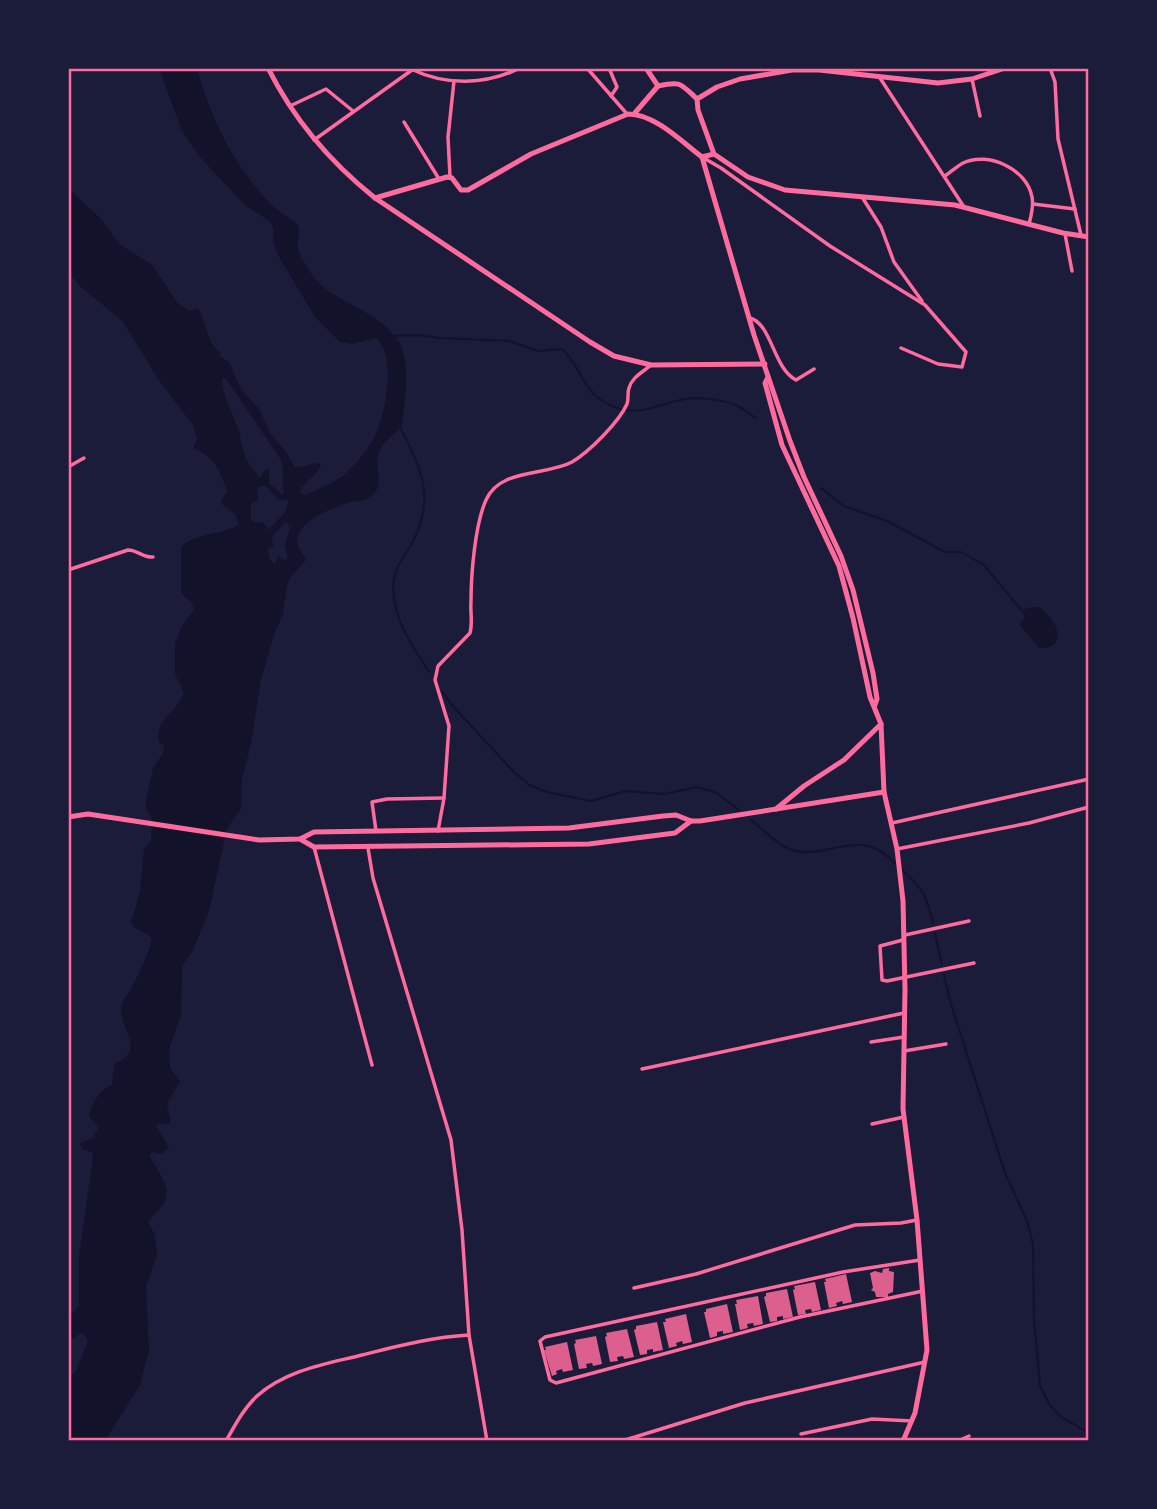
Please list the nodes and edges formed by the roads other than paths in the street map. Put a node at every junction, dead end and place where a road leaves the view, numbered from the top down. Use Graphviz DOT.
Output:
graph roads {
  1 [pos="268,68"];
  2 [pos="520,68"];
  3 [pos="587,68"];
  4 [pos="609,68"];
  5 [pos="646,68"];
  6 [pos="1005,68"];
  7 [pos="1051,68"];
  8 [pos="411,69"];
  9 [pos="880,78"];
  10 [pos="972,79"];
  11 [pos="454,81"];
  12 [pos="658,86"];
  13 [pos="611,96"];
  14 [pos="697,99"];
  15 [pos="290,106"];
  16 [pos="354,111"];
  17 [pos="631,114"];
  18 [pos="980,117"];
  19 [pos="404,122"];
  20 [pos="314,140"];
  21 [pos="713,154"];
  22 [pos="702,157"];
  23 [pos="945,176"];
  24 [pos="450,177"];
  25 [pos="439,179"];
  26 [pos="862,197"];
  27 [pos="375,198"];
  28 [pos="1033,204"];
  29 [pos="964,207"];
  30 [pos="1075,209"];
  31 [pos="1029,224"];
  32 [pos="1065,234"];
  33 [pos="1081,237"];
  34 [pos="1089,237"];
  35 [pos="1072,271"];
  36 [pos="925,305"];
  37 [pos="750,318"];
  38 [pos="901,348"];
  39 [pos="765,364"];
  40 [pos="651,365"];
  41 [pos="814,369"];
  42 [pos="84,458"];
  43 [pos="68,467"];
  44 [pos="153,557"];
  45 [pos="69,567"];
  46 [pos="881,724"];
  47 [pos="1089,779"];
  48 [pos="884,792"];
  49 [pos="444,798"];
  50 [pos="1089,807"];
  51 [pos="776,809"];
  52 [pos="68,817"];
  53 [pos="691,821"];
  54 [pos="892,823"];
  55 [pos="438,832"];
  56 [pos="376,833"];
  57 [pos="300,839"];
  58 [pos="314,848"];
  59 [pos="368,848"];
  60 [pos="897,849"];
  61 [pos="969,921"];
  62 [pos="905,937"];
  63 [pos="974,962"];
  64 [pos="905,977"];
  65 [pos="904,1013"];
  66 [pos="904,1037"];
  67 [pos="871,1042"];
  68 [pos="946,1044"];
  69 [pos="904,1051"];
  70 [pos="372,1065"];
  71 [pos="642,1069"];
  72 [pos="904,1116"];
  73 [pos="872,1124"];
  74 [pos="917,1220"];
  75 [pos="920,1260"];
  76 [pos="634,1288"];
  77 [pos="923,1290"];
  78 [pos="469,1335"];
  79 [pos="926,1362"];
  80 [pos="912,1421"];
  81 [pos="800,1434"];
  82 [pos="969,1436"];
  83 [pos="226,1441"];
  84 [pos="487,1441"];
  85 [pos="622,1441"];
  86 [pos="903,1441"];
  87 [pos="958,1441"];
  1 -- 15 [label="street"];
  2 -- 11 [label="street"];
  3 -- 13 [label="street"];
  4 -- 13 [label="street"];
  5 -- 12 [label="street"];
  6 -- 10 [label="street"];
  7 -- 30 [label="street"];
  8 -- 11 [label="street"];
  8 -- 16 [label="street"];
  9 -- 10 [label="street"];
  9 -- 14 [label="street"];
  9 -- 23 [label="street"];
  10 -- 18 [label="street"];
  11 -- 24 [label="street"];
  12 -- 14 [label="street"];
  12 -- 17 [label="street"];
  13 -- 17 [label="street"];
  14 -- 21 [label="street"];
  15 -- 16 [label="street"];
  15 -- 20 [label="street"];
  16 -- 20 [label="street"];
  17 -- 22 [label="street"];
  17 -- 24 [label="street"];
  19 -- 25 [label="street"];
  20 -- 27 [label="street"];
  21 -- 22 [label="street"];
  21 -- 26 [label="street"];
  22 -- 36 [label="street"];
  22 -- 37 [label="street"];
  23 -- 28 [label="street"];
  23 -- 29 [label="street"];
  24 -- 25 [label="street"];
  25 -- 27 [label="street"];
  26 -- 29 [label="street"];
  26 -- 36 [label="street"];
  27 -- 40 [label="street"];
  28 -- 30 [label="street"];
  28 -- 31 [label="street"];
  29 -- 31 [label="street"];
  30 -- 33 [label="street"];
  31 -- 32 [label="street"];
  32 -- 33 [label="street"];
  32 -- 35 [label="street"];
  33 -- 34 [label="street"];
  36 -- 38 [label="street"];
  37 -- 39 [label="street"];
  37 -- 41 [label="street"];
  39 -- 40 [label="street"];
  39 -- 46 [label="street"];
  40 -- 49 [label="street"];
  42 -- 43 [label="street"];
  44 -- 45 [label="street"];
  46 -- 48 [label="street"];
  46 -- 51 [label="street"];
  47 -- 54 [label="street"];
  48 -- 51 [label="street"];
  48 -- 54 [label="street"];
  49 -- 55 [label="street"];
  49 -- 56 [label="street"];
  50 -- 60 [label="street"];
  51 -- 53 [label="street"];
  52 -- 57 [label="street"];
  53 -- 55 [label="street"];
  53 -- 59 [label="street"];
  54 -- 60 [label="street"];
  55 -- 56 [label="street"];
  56 -- 57 [label="street"];
  57 -- 58 [label="street"];
  58 -- 59 [label="street"];
  58 -- 70 [label="street"];
  59 -- 78 [label="street"];
  60 -- 62 [label="street"];
  61 -- 62 [label="street"];
  62 -- 64 [label="street"];
  62 -- 64 [label="street"];
  63 -- 64 [label="street"];
  64 -- 65 [label="street"];
  65 -- 66 [label="street"];
  65 -- 71 [label="street"];
  66 -- 67 [label="street"];
  66 -- 69 [label="street"];
  68 -- 69 [label="street"];
  69 -- 72 [label="street"];
  72 -- 73 [label="street"];
  72 -- 74 [label="street"];
  74 -- 75 [label="street"];
  74 -- 76 [label="street"];
  75 -- 77 [label="street"];
  75 -- 77 [label="street"];
  77 -- 79 [label="street"];
  78 -- 83 [label="street"];
  78 -- 84 [label="street"];
  79 -- 80 [label="street"];
  79 -- 85 [label="street"];
  80 -- 81 [label="street"];
  80 -- 86 [label="street"];
  82 -- 87 [label="street"];
}
